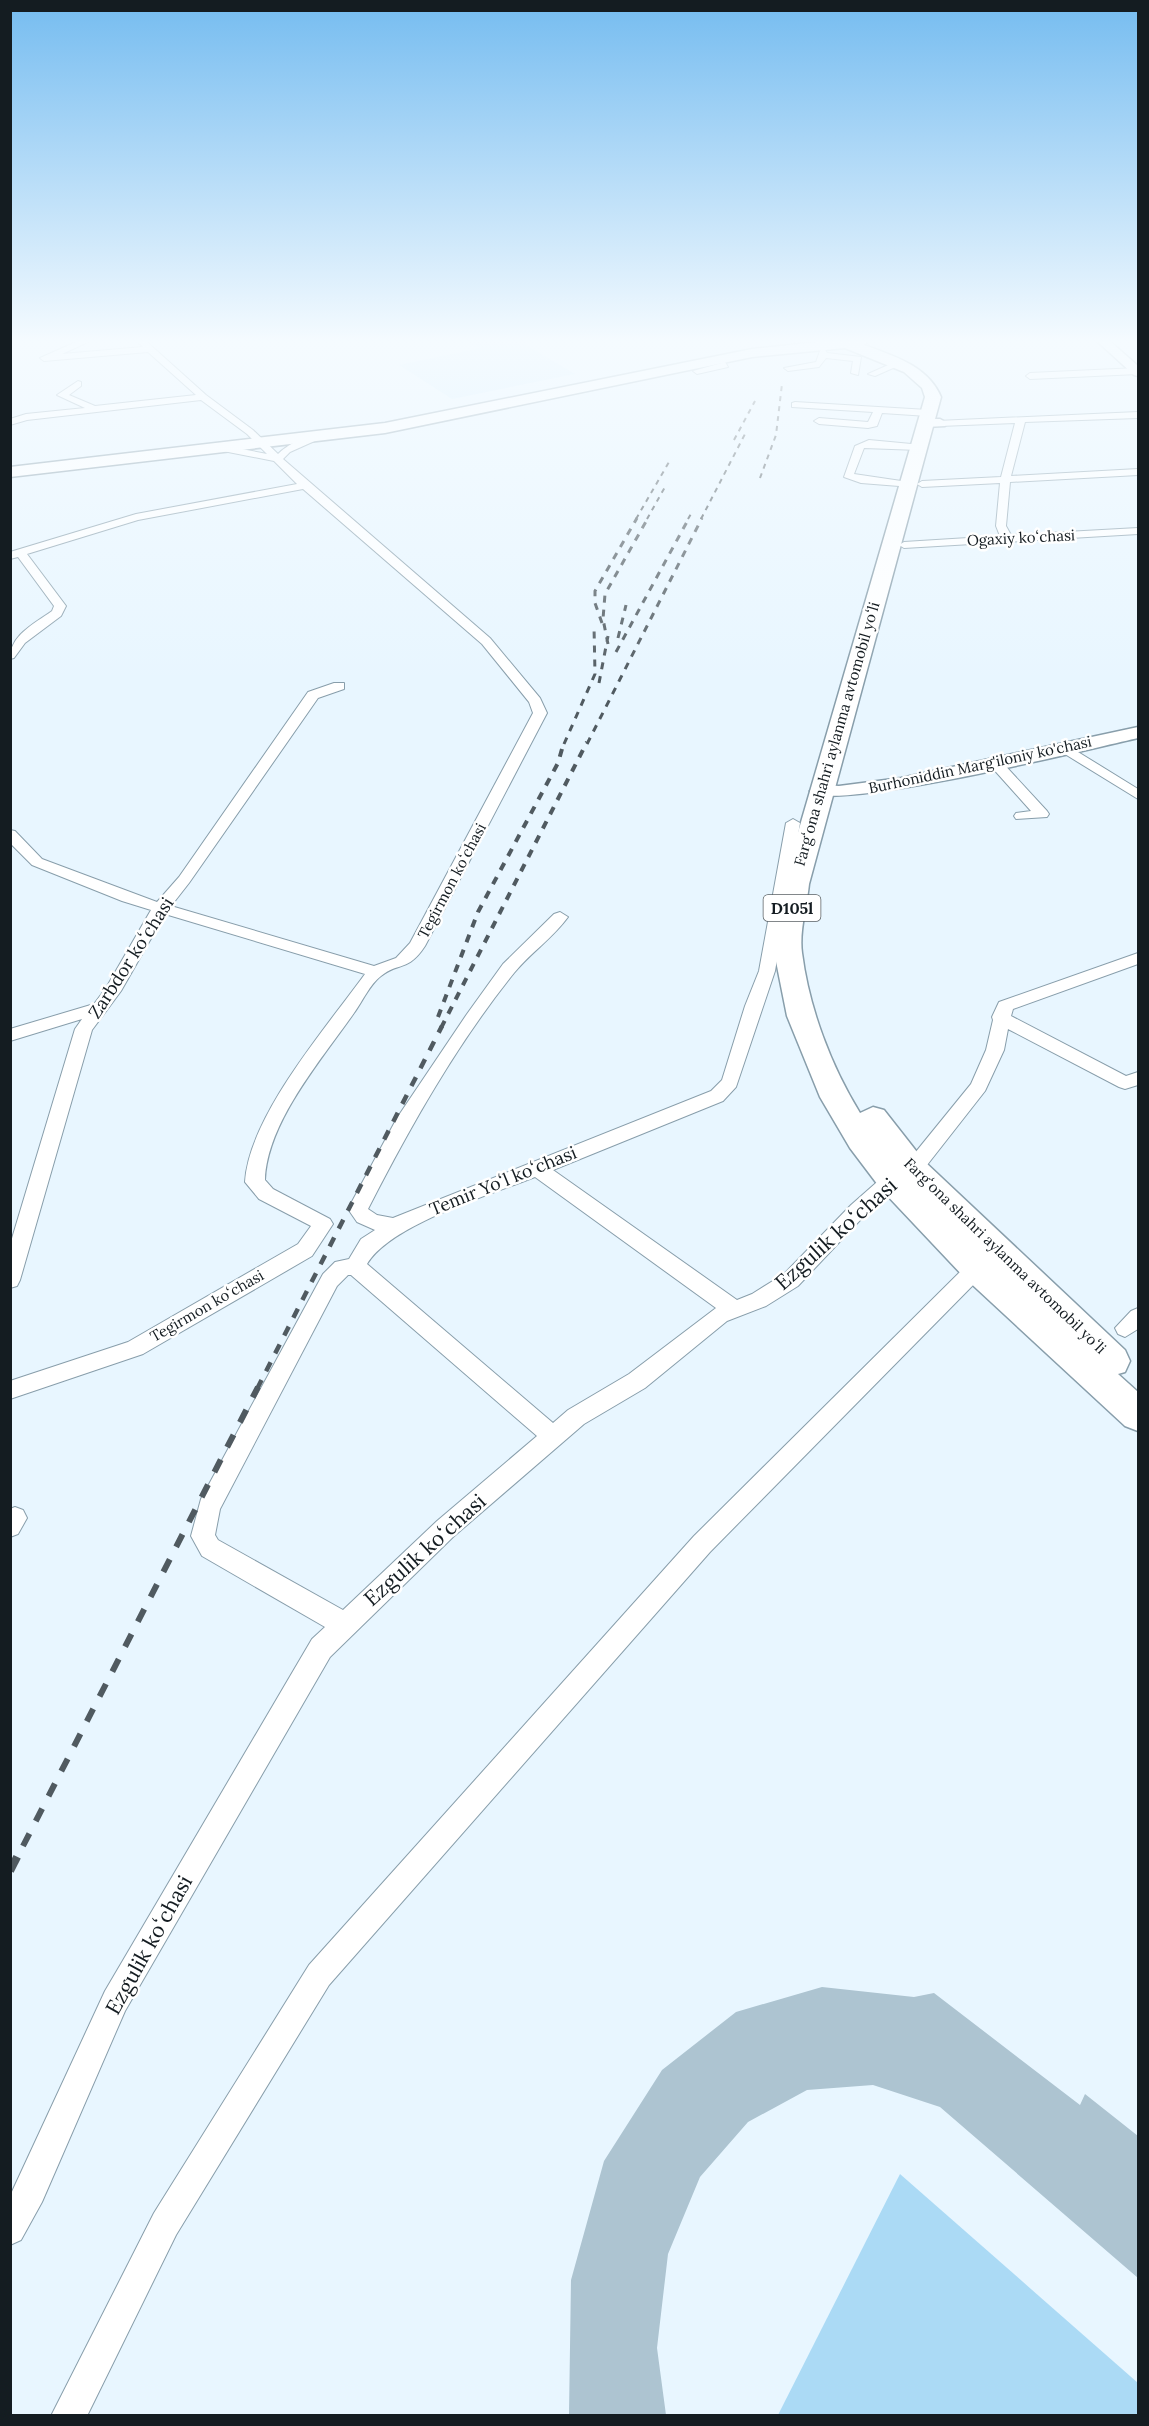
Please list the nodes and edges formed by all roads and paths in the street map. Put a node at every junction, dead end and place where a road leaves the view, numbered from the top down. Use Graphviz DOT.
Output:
graph roads {
  1 [pos="100,455"];
  2 [pos="158,455"];
  3 [pos="258,455"];
  4 [pos="274,455"];
  5 [pos="282,455"];
  6 [pos="856,455"];
  7 [pos="921,455"];
  8 [pos="1011,455"];
  9 [pos="278,459"];
  10 [pos="10,464"];
  11 [pos="10,472"];
  12 [pos="1138,472"];
  13 [pos="1005,480"];
  14 [pos="915,484"];
  15 [pos="305,486"];
  16 [pos="1138,531"];
  17 [pos="1007,539"];
  18 [pos="904,545"];
  19 [pos="16,555"];
  20 [pos="10,655"];
  21 [pos="339,687"];
  22 [pos="1138,733"];
  23 [pos="1065,748"];
  24 [pos="995,763"];
  25 [pos="830,791"];
  26 [pos="1138,795"];
  27 [pos="1020,816"];
  28 [pos="794,824"];
  29 [pos="10,834"];
  30 [pos="160,909"];
  31 [pos="560,917"];
  32 [pos="1138,958"];
  33 [pos="375,972"];
  34 [pos="100,1008"];
  35 [pos="1000,1017"];
  36 [pos="10,1035"];
  37 [pos="1138,1078"];
  38 [pos="535,1167"];
  39 [pos="903,1174"];
  40 [pos="394,1226"];
  41 [pos="355,1266"];
  42 [pos="977,1268"];
  43 [pos="10,1280"];
  44 [pos="734,1310"];
  45 [pos="1138,1384"];
  46 [pos="10,1390"];
  47 [pos="1138,1415"];
  48 [pos="554,1437"];
  49 [pos="344,1624"];
  50 [pos="10,2229"];
  51 [pos="68,2415"];
  1 -- 10 [label="highway"];
  2 -- 11 [label="highway"];
  3 -- 9 [label="street"];
  4 -- 9 [label="street, Tegirmon koʻchasi"];
  5 -- 9 [label="street"];
  6 -- 14 [label="street"];
  7 -- 14 [label="highway, Fargʻona shahri aylanma avtomobil yoʻli / D105l"];
  8 -- 13 [label="street"];
  9 -- 15 [label="street, Tegirmon koʻchasi"];
  12 -- 13 [label="street"];
  13 -- 14 [label="street"];
  13 -- 17 [label="street"];
  14 -- 18 [label="highway, Fargʻona shahri aylanma avtomobil yoʻli / D105l"];
  14 -- 25 [label="highway, Fargʻona shahri aylanma avtomobil yoʻli / D105l"];
  15 -- 19 [label="street"];
  15 -- 33 [label="street, Tegirmon koʻchasi"];
  16 -- 17 [label="street, Ogaxiy koʻchasi"];
  17 -- 18 [label="street, Ogaxiy koʻchasi"];
  18 -- 25 [label="highway, Fargʻona shahri aylanma avtomobil yoʻli / D105l"];
  19 -- 20 [label="street"];
  21 -- 30 [label="street, Zarbdor koʻchasi"];
  22 -- 23 [label="street, Burhoniddin Marg'iloniy ko'chasi"];
  23 -- 24 [label="street, Burhoniddin Marg'iloniy ko'chasi"];
  23 -- 26 [label="street"];
  24 -- 25 [label="street, Burhoniddin Marg'iloniy ko'chasi"];
  24 -- 27 [label="street"];
  25 -- 39 [label="highway, Fargʻona shahri aylanma avtomobil yoʻli / D105l"];
  28 -- 38 [label="street, Temir Yoʻl koʻchasi"];
  29 -- 30 [label="street"];
  30 -- 33 [label="street"];
  30 -- 34 [label="street, Zarbdor koʻchasi"];
  31 -- 40 [label="street"];
  32 -- 35 [label="street"];
  33 -- 46 [label="street, Tegirmon koʻchasi"];
  34 -- 36 [label="street"];
  34 -- 43 [label="street, Zarbdor koʻchasi"];
  35 -- 37 [label="street"];
  35 -- 39 [label="street, Ezgulik koʻchasi"];
  38 -- 40 [label="street, Temir Yoʻl koʻchasi"];
  38 -- 44 [label="street"];
  39 -- 42 [label="highway, Fargʻona shahri aylanma avtomobil yoʻli / D105l"];
  39 -- 44 [label="street, Ezgulik koʻchasi"];
  39 -- 45 [label="highway, Fargʻona shahri aylanma avtomobil yoʻli / D105l"];
  40 -- 41 [label="street, Temir Yoʻl koʻchasi"];
  41 -- 48 [label="street"];
  41 -- 49 [label="street"];
  42 -- 47 [label="highway, Fargʻona shahri aylanma avtomobil yoʻli / D105l"];
  42 -- 51 [label="street"];
  44 -- 48 [label="street, Ezgulik koʻchasi"];
  48 -- 49 [label="street, Ezgulik koʻchasi"];
  49 -- 50 [label="street, Ezgulik koʻchasi"];
}
